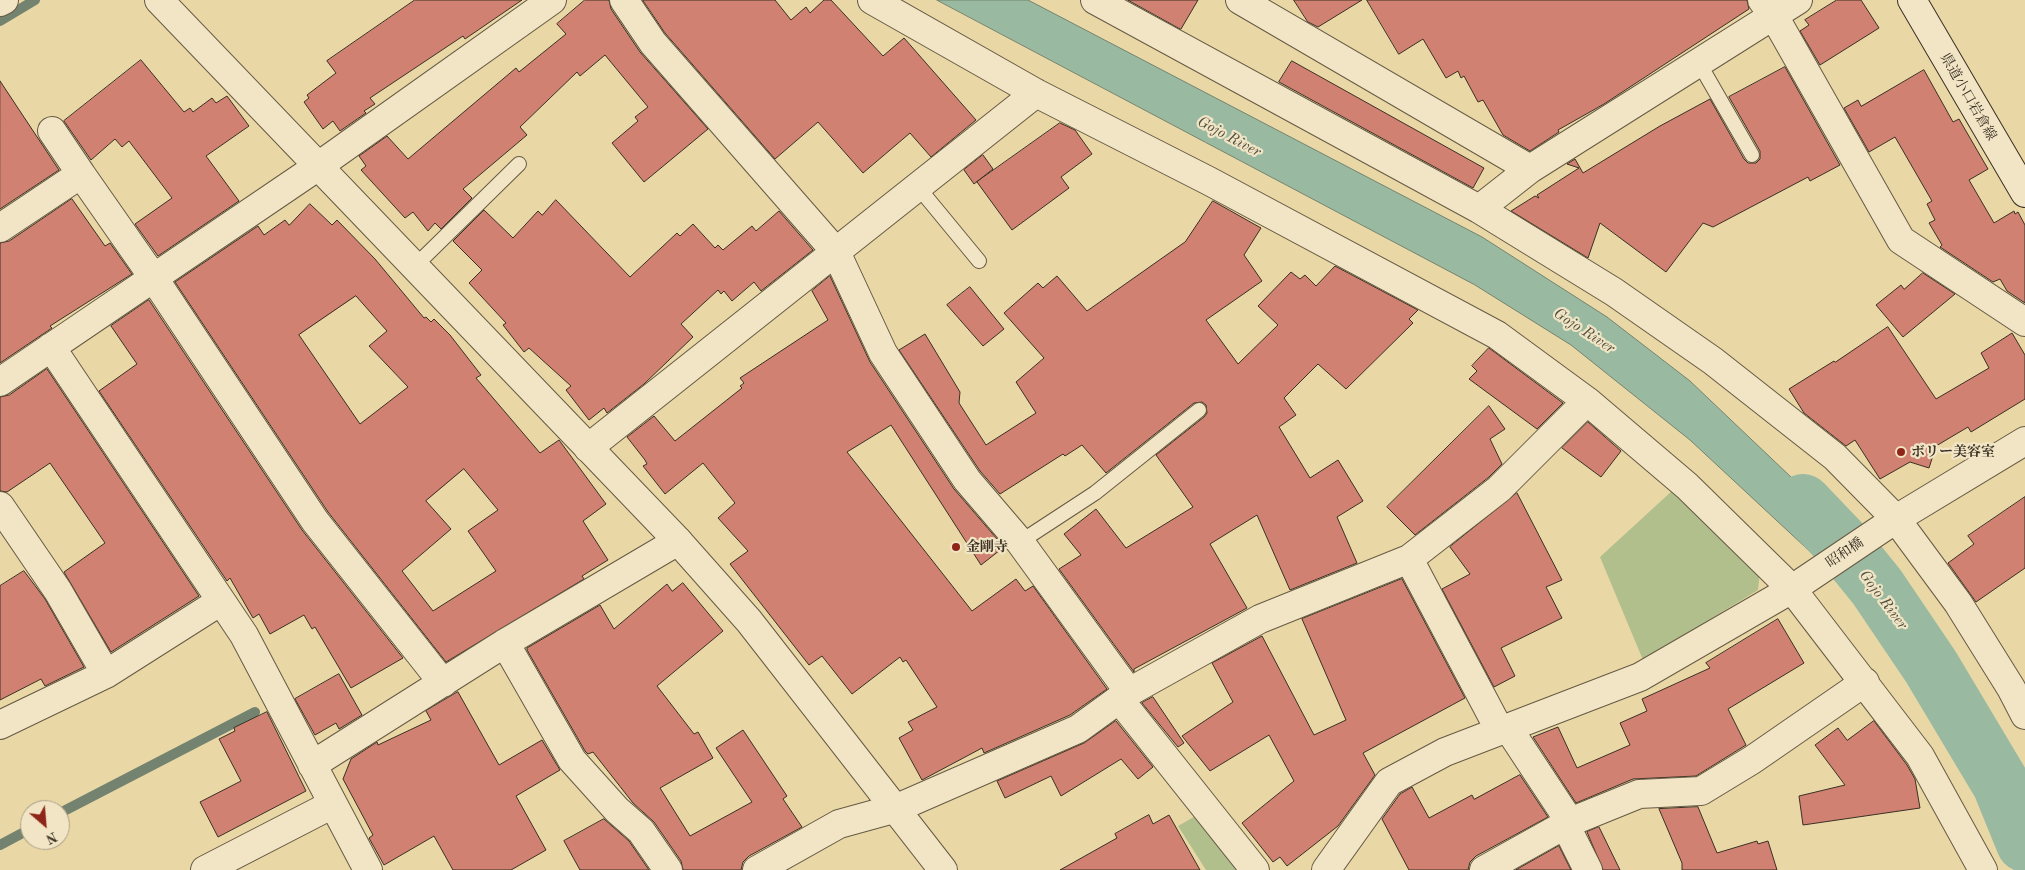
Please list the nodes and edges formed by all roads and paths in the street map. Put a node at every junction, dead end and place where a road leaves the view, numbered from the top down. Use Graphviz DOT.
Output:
graph roads {
  1 [pos="4,0"];
  2 [pos="159,0"];
  3 [pos="552,0"];
  4 [pos="624,0"];
  5 [pos="872,0"];
  6 [pos="1095,0"];
  7 [pos="1240,0"];
  8 [pos="1798,0"];
  9 [pos="1912,0"];
  10 [pos="0,2"];
  11 [pos="1768,8"];
  12 [pos="1699,63"];
  13 [pos="1036,93"];
  14 [pos="52,131"];
  15 [pos="1752,155"];
  16 [pos="519,164"];
  17 [pos="317,167"];
  18 [pos="1530,169"];
  19 [pos="81,174"];
  20 [pos="2021,175"];
  21 [pos="918,187"];
  22 [pos="1479,209"];
  23 [pos="0,228"];
  24 [pos="836,252"];
  25 [pos="979,261"];
  26 [pos="414,267"];
  27 [pos="153,277"];
  28 [pos="2025,322"];
  29 [pos="51,347"];
  30 [pos="0,382"];
  31 [pos="1587,401"];
  32 [pos="1199,410"];
  33 [pos="2025,441"];
  34 [pos="588,448"];
  35 [pos="0,506"];
  36 [pos="1888,524"];
  37 [pos="8,536"];
  38 [pos="678,541"];
  39 [pos="1020,542"];
  40 [pos="1409,559"];
  41 [pos="1801,583"];
  42 [pos="222,601"];
  43 [pos="505,644"];
  44 [pos="106,674"];
  45 [pos="1865,682"];
  46 [pos="443,683"];
  47 [pos="1124,696"];
  48 [pos="2025,715"];
  49 [pos="0,726"];
  50 [pos="1504,729"];
  51 [pos="312,765"];
  52 [pos="333,804"];
  53 [pos="896,808"];
  54 [pos="1567,823"];
  55 [pos="205,870"];
  56 [pos="368,870"];
  57 [pos="668,870"];
  58 [pos="757,870"];
  59 [pos="943,870"];
  60 [pos="1255,870"];
  61 [pos="1326,870"];
  62 [pos="1484,870"];
  63 [pos="1588,870"];
  64 [pos="1983,870"];
  1 -- 10 [label="street"];
  2 -- 17 [label="street"];
  3 -- 17 [label="street"];
  4 -- 24 [label="street"];
  5 -- 13 [label="street"];
  6 -- 22 [label="street"];
  7 -- 18 [label="street"];
  8 -- 11 [label="street"];
  9 -- 20 [label="street, 県道小口岩倉線"];
  11 -- 12 [label="street"];
  11 -- 28 [label="street"];
  12 -- 15 [label="lane"];
  12 -- 18 [label="street"];
  13 -- 21 [label="street"];
  13 -- 31 [label="street"];
  14 -- 19 [label="street"];
  16 -- 26 [label="lane"];
  17 -- 26 [label="street"];
  17 -- 27 [label="street"];
  18 -- 22 [label="street"];
  19 -- 23 [label="street"];
  19 -- 27 [label="street"];
  21 -- 24 [label="street"];
  21 -- 25 [label="lane"];
  22 -- 36 [label="street"];
  24 -- 34 [label="street"];
  24 -- 39 [label="street"];
  26 -- 34 [label="street"];
  27 -- 29 [label="street"];
  27 -- 46 [label="street"];
  29 -- 30 [label="street"];
  29 -- 42 [label="street"];
  31 -- 40 [label="street"];
  31 -- 41 [label="street"];
  32 -- 39 [label="lane"];
  33 -- 36 [label="street, 昭和橋"];
  34 -- 38 [label="street"];
  35 -- 37 [label="street"];
  36 -- 41 [label="street, 昭和橋"];
  36 -- 48 [label="street"];
  37 -- 44 [label="street"];
  38 -- 43 [label="street"];
  38 -- 53 [label="street"];
  39 -- 47 [label="street"];
  40 -- 47 [label="street"];
  40 -- 50 [label="street"];
  41 -- 45 [label="street"];
  41 -- 50 [label="street, 昭和橋"];
  42 -- 44 [label="street"];
  42 -- 51 [label="street"];
  43 -- 46 [label="street"];
  43 -- 57 [label="street"];
  44 -- 49 [label="street"];
  45 -- 54 [label="street"];
  45 -- 64 [label="street"];
  46 -- 51 [label="street"];
  47 -- 53 [label="street"];
  47 -- 60 [label="street"];
  50 -- 54 [label="street"];
  50 -- 61 [label="street, 昭和橋"];
  51 -- 52 [label="street"];
  52 -- 55 [label="street"];
  52 -- 56 [label="street"];
  53 -- 58 [label="street"];
  53 -- 59 [label="street"];
  54 -- 62 [label="street"];
  54 -- 63 [label="street"];
}
